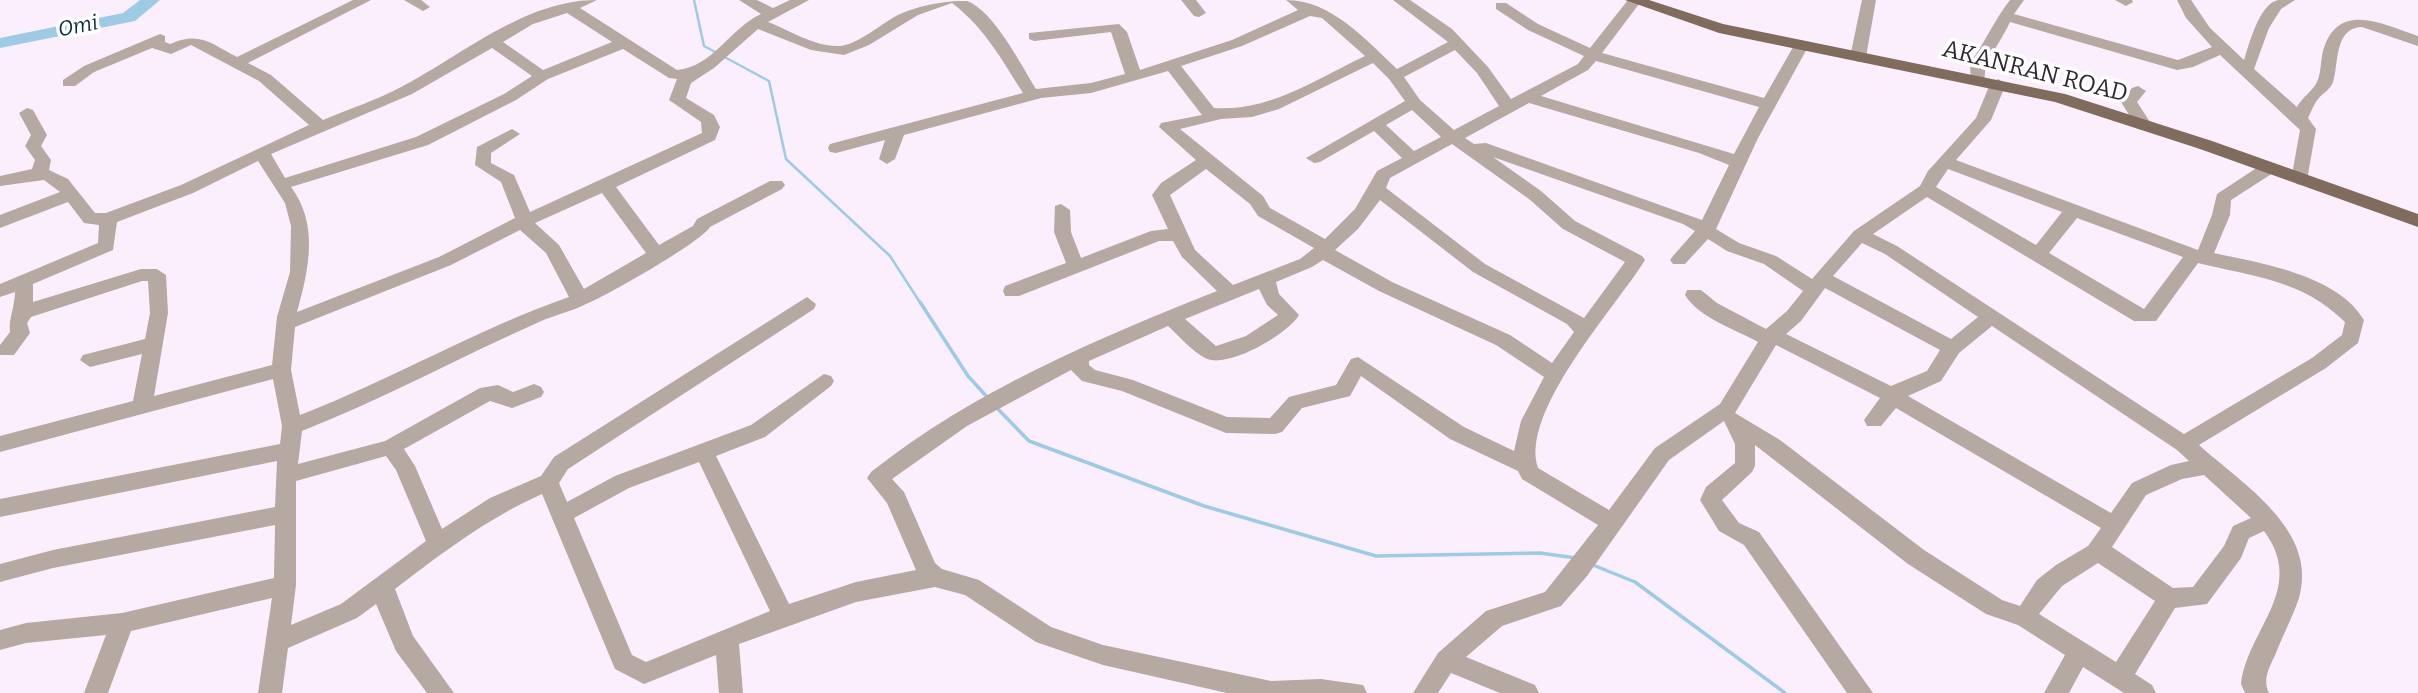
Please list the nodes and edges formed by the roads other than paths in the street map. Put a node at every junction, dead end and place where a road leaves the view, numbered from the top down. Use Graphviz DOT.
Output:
graph roads {
  1 [pos="365,0"];
  2 [pos="590,0"];
  3 [pos="746,0"];
  4 [pos="802,0"];
  5 [pos="902,0"];
  6 [pos="948,0"];
  7 [pos="957,0"];
  8 [pos="1188,0"];
  9 [pos="1293,0"];
  10 [pos="1400,0"];
  11 [pos="1869,0"];
  12 [pos="2017,0"];
  13 [pos="2184,0"];
  14 [pos="2288,0"];
  15 [pos="1634,1"];
  16 [pos="1662,5"];
  17 [pos="1500,6"];
  18 [pos="568,7"];
  19 [pos="1308,11"];
  20 [pos="914,12"];
  21 [pos="1199,13"];
  22 [pos="772,14"];
  23 [pos="2005,16"];
  24 [pos="755,23"];
  25 [pos="1034,36"];
  26 [pos="491,40"];
  27 [pos="2418,41"];
  28 [pos="626,42"];
  29 [pos="151,43"];
  30 [pos="1457,43"];
  31 [pos="1801,46"];
  32 [pos="2223,48"];
  33 [pos="1594,57"];
  34 [pos="1858,57"];
  35 [pos="1374,58"];
  36 [pos="236,63"];
  37 [pos="1172,65"];
  38 [pos="2246,69"];
  39 [pos="696,73"];
  40 [pos="542,76"];
  41 [pos="1395,76"];
  42 [pos="1127,78"];
  43 [pos="1977,80"];
  44 [pos="69,83"];
  45 [pos="1998,84"];
  46 [pos="2138,91"];
  47 [pos="1032,95"];
  48 [pos="1132,97"];
  49 [pos="1526,97"];
  50 [pos="1414,103"];
  51 [pos="1770,105"];
  52 [pos="1508,107"];
  53 [pos="27,113"];
  54 [pos="1217,114"];
  55 [pos="2300,118"];
  56 [pos="1375,123"];
  57 [pos="2144,125"];
  58 [pos="320,126"];
  59 [pos="896,133"];
  60 [pos="512,134"];
  61 [pos="1454,138"];
  62 [pos="836,148"];
  63 [pos="260,155"];
  64 [pos="1314,158"];
  65 [pos="887,159"];
  66 [pos="1413,159"];
  67 [pos="1207,161"];
  68 [pos="1738,162"];
  69 [pos="1948,163"];
  70 [pos="2267,169"];
  71 [pos="40,172"];
  72 [pos="2300,180"];
  73 [pos="0,181"];
  74 [pos="280,184"];
  75 [pos="606,185"];
  76 [pos="776,185"];
  77 [pos="1927,189"];
  78 [pos="1378,190"];
  79 [pos="71,194"];
  80 [pos="2074,209"];
  81 [pos="1061,210"];
  82 [pos="108,219"];
  83 [pos="524,221"];
  84 [pos="2418,221"];
  85 [pos="0,222"];
  86 [pos="1707,229"];
  87 [pos="1179,235"];
  88 [pos="1860,235"];
  89 [pos="1324,250"];
  90 [pos="2038,255"];
  91 [pos="658,256"];
  92 [pos="2199,256"];
  93 [pos="1679,260"];
  94 [pos="1076,265"];
  95 [pos="24,281"];
  96 [pos="1267,281"];
  97 [pos="1819,284"];
  98 [pos="0,291"];
  99 [pos="1012,291"];
  100 [pos="1230,293"];
  101 [pos="1693,295"];
  102 [pos="580,300"];
  103 [pos="807,304"];
  104 [pos="24,312"];
  105 [pos="1172,318"];
  106 [pos="1990,318"];
  107 [pos="287,323"];
  108 [pos="1584,332"];
  109 [pos="1770,337"];
  110 [pos="152,344"];
  111 [pos="1952,348"];
  112 [pos="7,350"];
  113 [pos="1080,357"];
  114 [pos="90,360"];
  115 [pos="281,370"];
  116 [pos="1554,375"];
  117 [pos="824,381"];
  118 [pos="534,392"];
  119 [pos="1891,395"];
  120 [pos="142,407"];
  121 [pos="1728,416"];
  122 [pos="1874,419"];
  123 [pos="292,426"];
  124 [pos="0,444"];
  125 [pos="2184,444"];
  126 [pos="391,447"];
  127 [pos="290,450"];
  128 [pos="704,452"];
  129 [pos="1523,464"];
  130 [pos="2206,466"];
  131 [pos="286,476"];
  132 [pos="548,482"];
  133 [pos="0,508"];
  134 [pos="285,514"];
  135 [pos="561,515"];
  136 [pos="2268,520"];
  137 [pos="1612,523"];
  138 [pos="2116,526"];
  139 [pos="438,544"];
  140 [pos="2096,553"];
  141 [pos="0,573"];
  142 [pos="925,575"];
  143 [pos="285,585"];
  144 [pos="383,586"];
  145 [pos="2168,598"];
  146 [pos="784,617"];
  147 [pos="2026,618"];
  148 [pos="122,623"];
  149 [pos="727,639"];
  150 [pos="0,640"];
  151 [pos="277,642"];
  152 [pos="2078,654"];
  153 [pos="1446,660"];
  154 [pos="2119,679"];
  155 [pos="1198,685"];
  156 [pos="96,693"];
  157 [pos="270,693"];
  158 [pos="442,693"];
  159 [pos="731,693"];
  160 [pos="1354,693"];
  161 [pos="1425,693"];
  162 [pos="1527,693"];
  163 [pos="1861,693"];
  164 [pos="2056,693"];
  165 [pos="2144,693"];
  166 [pos="2257,693"];
  1 -- 36 [label="street"];
  2 -- 18 [label="street"];
  3 -- 22 [label="street"];
  4 -- 22 [label="street"];
  5 -- 20 [label="street"];
  6 -- 20 [label="street"];
  7 -- 47 [label="street"];
  8 -- 21 [label="street"];
  9 -- 19 [label="street"];
  10 -- 30 [label="street"];
  11 -- 34 [label="street"];
  12 -- 23 [label="street"];
  13 -- 32 [label="street"];
  14 -- 38 [label="street"];
  15 -- 16 [label="main road, AKANRAN ROAD"];
  15 -- 33 [label="street"];
  16 -- 31 [label="main road, AKANRAN ROAD"];
  17 -- 33 [label="street"];
  18 -- 26 [label="street"];
  18 -- 28 [label="street"];
  19 -- 35 [label="street"];
  19 -- 37 [label="street"];
  20 -- 24 [label="street"];
  22 -- 24 [label="street"];
  23 -- 32 [label="street"];
  23 -- 43 [label="street"];
  24 -- 39 [label="street"];
  25 -- 42 [label="street"];
  26 -- 40 [label="street"];
  26 -- 58 [label="street"];
  27 -- 55 [label="street"];
  28 -- 39 [label="street"];
  28 -- 40 [label="street"];
  29 -- 36 [label="street"];
  29 -- 44 [label="street"];
  30 -- 41 [label="street"];
  30 -- 52 [label="street"];
  31 -- 34 [label="main road, AKANRAN ROAD"];
  31 -- 51 [label="street"];
  32 -- 38 [label="street"];
  33 -- 49 [label="street"];
  33 -- 51 [label="street"];
  34 -- 43 [label="main road, AKANRAN ROAD"];
  35 -- 41 [label="street"];
  35 -- 54 [label="street"];
  36 -- 58 [label="street"];
  37 -- 42 [label="street"];
  37 -- 54 [label="street"];
  38 -- 55 [label="street"];
  39 -- 75 [label="street"];
  40 -- 74 [label="street"];
  41 -- 50 [label="street"];
  42 -- 47 [label="street"];
  42 -- 48 [label="street"];
  43 -- 45 [label="main road, AKANRAN ROAD"];
  45 -- 57 [label="main road, AKANRAN ROAD"];
  45 -- 69 [label="street"];
  46 -- 57 [label="street"];
  47 -- 59 [label="street"];
  49 -- 52 [label="street"];
  49 -- 68 [label="street"];
  50 -- 56 [label="street"];
  50 -- 61 [label="street"];
  51 -- 68 [label="street"];
  52 -- 61 [label="street"];
  53 -- 71 [label="street"];
  54 -- 67 [label="street"];
  55 -- 72 [label="street"];
  56 -- 64 [label="street"];
  56 -- 66 [label="street"];
  57 -- 70 [label="main road, AKANRAN ROAD"];
  58 -- 63 [label="street"];
  59 -- 62 [label="street"];
  59 -- 65 [label="street"];
  60 -- 83 [label="street"];
  61 -- 66 [label="street"];
  61 -- 86 [label="street"];
  61 -- 108 [label="street"];
  63 -- 74 [label="street"];
  63 -- 82 [label="street"];
  66 -- 78 [label="street"];
  67 -- 87 [label="street"];
  67 -- 89 [label="street"];
  68 -- 86 [label="street"];
  69 -- 77 [label="street"];
  69 -- 80 [label="street"];
  70 -- 72 [label="main road, AKANRAN ROAD"];
  70 -- 92 [label="street"];
  71 -- 73 [label="street"];
  71 -- 79 [label="street"];
  72 -- 84 [label="main road, AKANRAN ROAD"];
  74 -- 107 [label="street"];
  75 -- 83 [label="street"];
  75 -- 91 [label="street"];
  76 -- 91 [label="street"];
  77 -- 88 [label="street"];
  77 -- 90 [label="street"];
  78 -- 89 [label="street"];
  78 -- 108 [label="street"];
  79 -- 82 [label="street"];
  79 -- 85 [label="street"];
  80 -- 90 [label="street"];
  80 -- 92 [label="street"];
  81 -- 94 [label="street"];
  82 -- 95 [label="street"];
  83 -- 102 [label="street"];
  83 -- 107 [label="street"];
  86 -- 93 [label="street"];
  86 -- 97 [label="street"];
  87 -- 94 [label="street"];
  87 -- 100 [label="street"];
  88 -- 97 [label="street"];
  88 -- 106 [label="street"];
  89 -- 96 [label="street"];
  89 -- 116 [label="street"];
  90 -- 92 [label="street"];
  91 -- 102 [label="street"];
  92 -- 125 [label="street"];
  94 -- 99 [label="street"];
  95 -- 98 [label="street"];
  95 -- 104 [label="street"];
  96 -- 100 [label="street"];
  96 -- 105 [label="street"];
  97 -- 109 [label="street"];
  97 -- 111 [label="street"];
  100 -- 105 [label="street"];
  101 -- 109 [label="street"];
  102 -- 123 [label="street"];
  103 -- 132 [label="street"];
  104 -- 110 [label="street"];
  104 -- 112 [label="street"];
  105 -- 113 [label="street"];
  106 -- 111 [label="street"];
  106 -- 125 [label="street"];
  107 -- 115 [label="street"];
  108 -- 116 [label="street"];
  109 -- 119 [label="street"];
  109 -- 121 [label="street"];
  110 -- 114 [label="street"];
  110 -- 120 [label="street"];
  111 -- 119 [label="street"];
  113 -- 129 [label="street"];
  113 -- 142 [label="street"];
  115 -- 120 [label="street"];
  115 -- 123 [label="street"];
  116 -- 129 [label="street"];
  117 -- 128 [label="street"];
  118 -- 126 [label="street"];
  119 -- 122 [label="street"];
  119 -- 138 [label="street"];
  120 -- 124 [label="street"];
  121 -- 137 [label="street"];
  121 -- 147 [label="street"];
  121 -- 163 [label="street"];
  123 -- 127 [label="street"];
  125 -- 130 [label="street"];
  126 -- 131 [label="street"];
  126 -- 139 [label="street"];
  127 -- 131 [label="street"];
  127 -- 133 [label="street"];
  128 -- 135 [label="street"];
  128 -- 146 [label="street"];
  129 -- 137 [label="street"];
  130 -- 136 [label="street"];
  130 -- 138 [label="street"];
  131 -- 134 [label="street"];
  132 -- 135 [label="street"];
  132 -- 139 [label="street"];
  134 -- 141 [label="street"];
  134 -- 143 [label="street"];
  135 -- 149 [label="street"];
  136 -- 145 [label="street"];
  136 -- 166 [label="street"];
  137 -- 153 [label="street"];
  138 -- 140 [label="street"];
  139 -- 144 [label="street"];
  140 -- 145 [label="street"];
  140 -- 147 [label="street"];
  142 -- 146 [label="street"];
  142 -- 155 [label="street"];
  143 -- 148 [label="street"];
  143 -- 151 [label="street"];
  144 -- 151 [label="street"];
  144 -- 158 [label="street"];
  145 -- 154 [label="street"];
  146 -- 149 [label="street"];
  147 -- 152 [label="street"];
  148 -- 150 [label="street"];
  148 -- 156 [label="street"];
  149 -- 159 [label="street"];
  151 -- 157 [label="street"];
  152 -- 154 [label="street"];
  152 -- 164 [label="street"];
  153 -- 161 [label="street"];
  153 -- 162 [label="street"];
  154 -- 165 [label="street"];
  155 -- 160 [label="street"];
}
